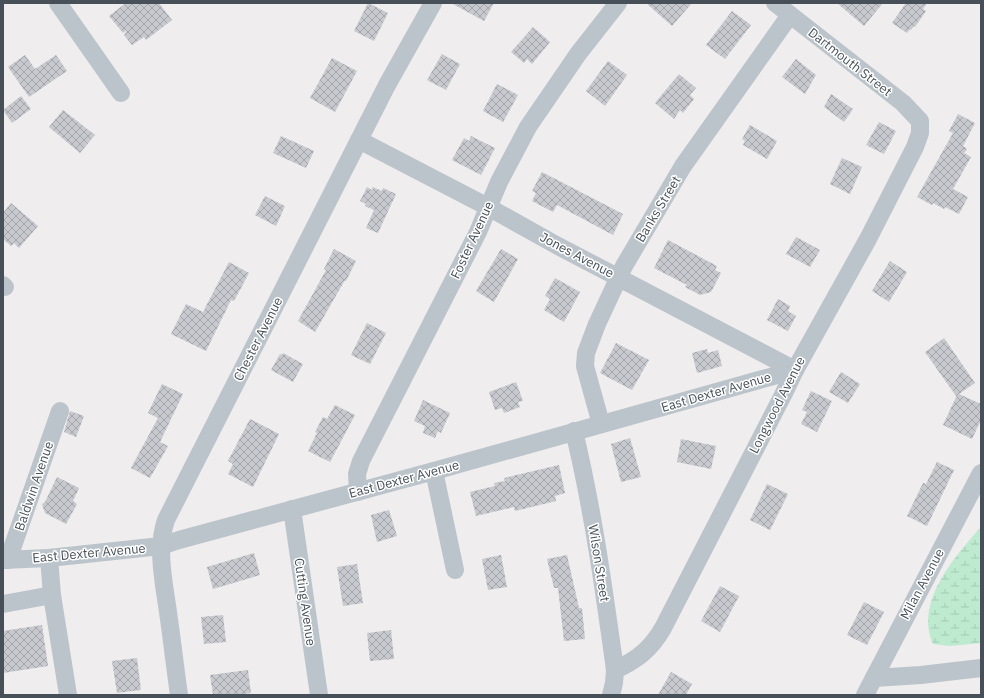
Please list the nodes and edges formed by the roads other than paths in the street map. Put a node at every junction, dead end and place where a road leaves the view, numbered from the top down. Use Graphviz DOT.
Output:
graph roads {
  1 [pos="58,3"];
  2 [pos="433,3"];
  3 [pos="618,3"];
  4 [pos="775,3"];
  5 [pos="790,15"];
  6 [pos="122,93"];
  7 [pos="921,125"];
  8 [pos="359,140"];
  9 [pos="488,208"];
  10 [pos="618,278"];
  11 [pos="795,370"];
  12 [pos="60,411"];
  13 [pos="601,424"];
  14 [pos="574,431"];
  15 [pos="434,471"];
  16 [pos="981,473"];
  17 [pos="358,492"];
  18 [pos="292,509"];
  19 [pos="161,546"];
  20 [pos="49,558"];
  21 [pos="5,560"];
  22 [pos="456,570"];
  23 [pos="52,596"];
  24 [pos="3,604"];
  25 [pos="981,668"];
  26 [pos="615,670"];
  27 [pos="874,678"];
  28 [pos="68,695"];
  29 [pos="179,695"];
  30 [pos="319,695"];
  31 [pos="611,695"];
  32 [pos="865,695"];
  1 -- 6 [label="street"];
  2 -- 8 [label="street, Chester Avenue"];
  3 -- 9 [label="street, Foster Avenue"];
  4 -- 5 [label="street, Dartmouth Street"];
  5 -- 7 [label="street, Dartmouth Street"];
  5 -- 10 [label="street, Banks Street"];
  7 -- 11 [label="street, Longwood Avenue"];
  8 -- 9 [label="street, Jones Avenue"];
  8 -- 19 [label="street, Chester Avenue"];
  9 -- 10 [label="street, Jones Avenue"];
  9 -- 17 [label="street, Foster Avenue"];
  10 -- 11 [label="street, Jones Avenue"];
  10 -- 13 [label="street, Banks Street"];
  11 -- 13 [label="street, East Dexter Avenue"];
  11 -- 26 [label="street, Longwood Avenue"];
  12 -- 21 [label="street, Baldwin Avenue"];
  13 -- 14 [label="street, East Dexter Avenue"];
  14 -- 15 [label="street, East Dexter Avenue"];
  14 -- 26 [label="street, Wilson Street"];
  15 -- 17 [label="street, East Dexter Avenue"];
  15 -- 22 [label="street"];
  16 -- 27 [label="street, Milan Avenue"];
  17 -- 18 [label="street, East Dexter Avenue"];
  18 -- 19 [label="street, East Dexter Avenue"];
  18 -- 30 [label="street, Cutting Avenue"];
  19 -- 20 [label="street, East Dexter Avenue"];
  19 -- 29 [label="street, Chester Avenue"];
  20 -- 21 [label="street, East Dexter Avenue"];
  20 -- 23 [label="street"];
  23 -- 24 [label="street"];
  23 -- 28 [label="street"];
  25 -- 27 [label="street"];
  26 -- 31 [label="street, Wilson Street"];
  27 -- 32 [label="street, Milan Avenue"];
}
